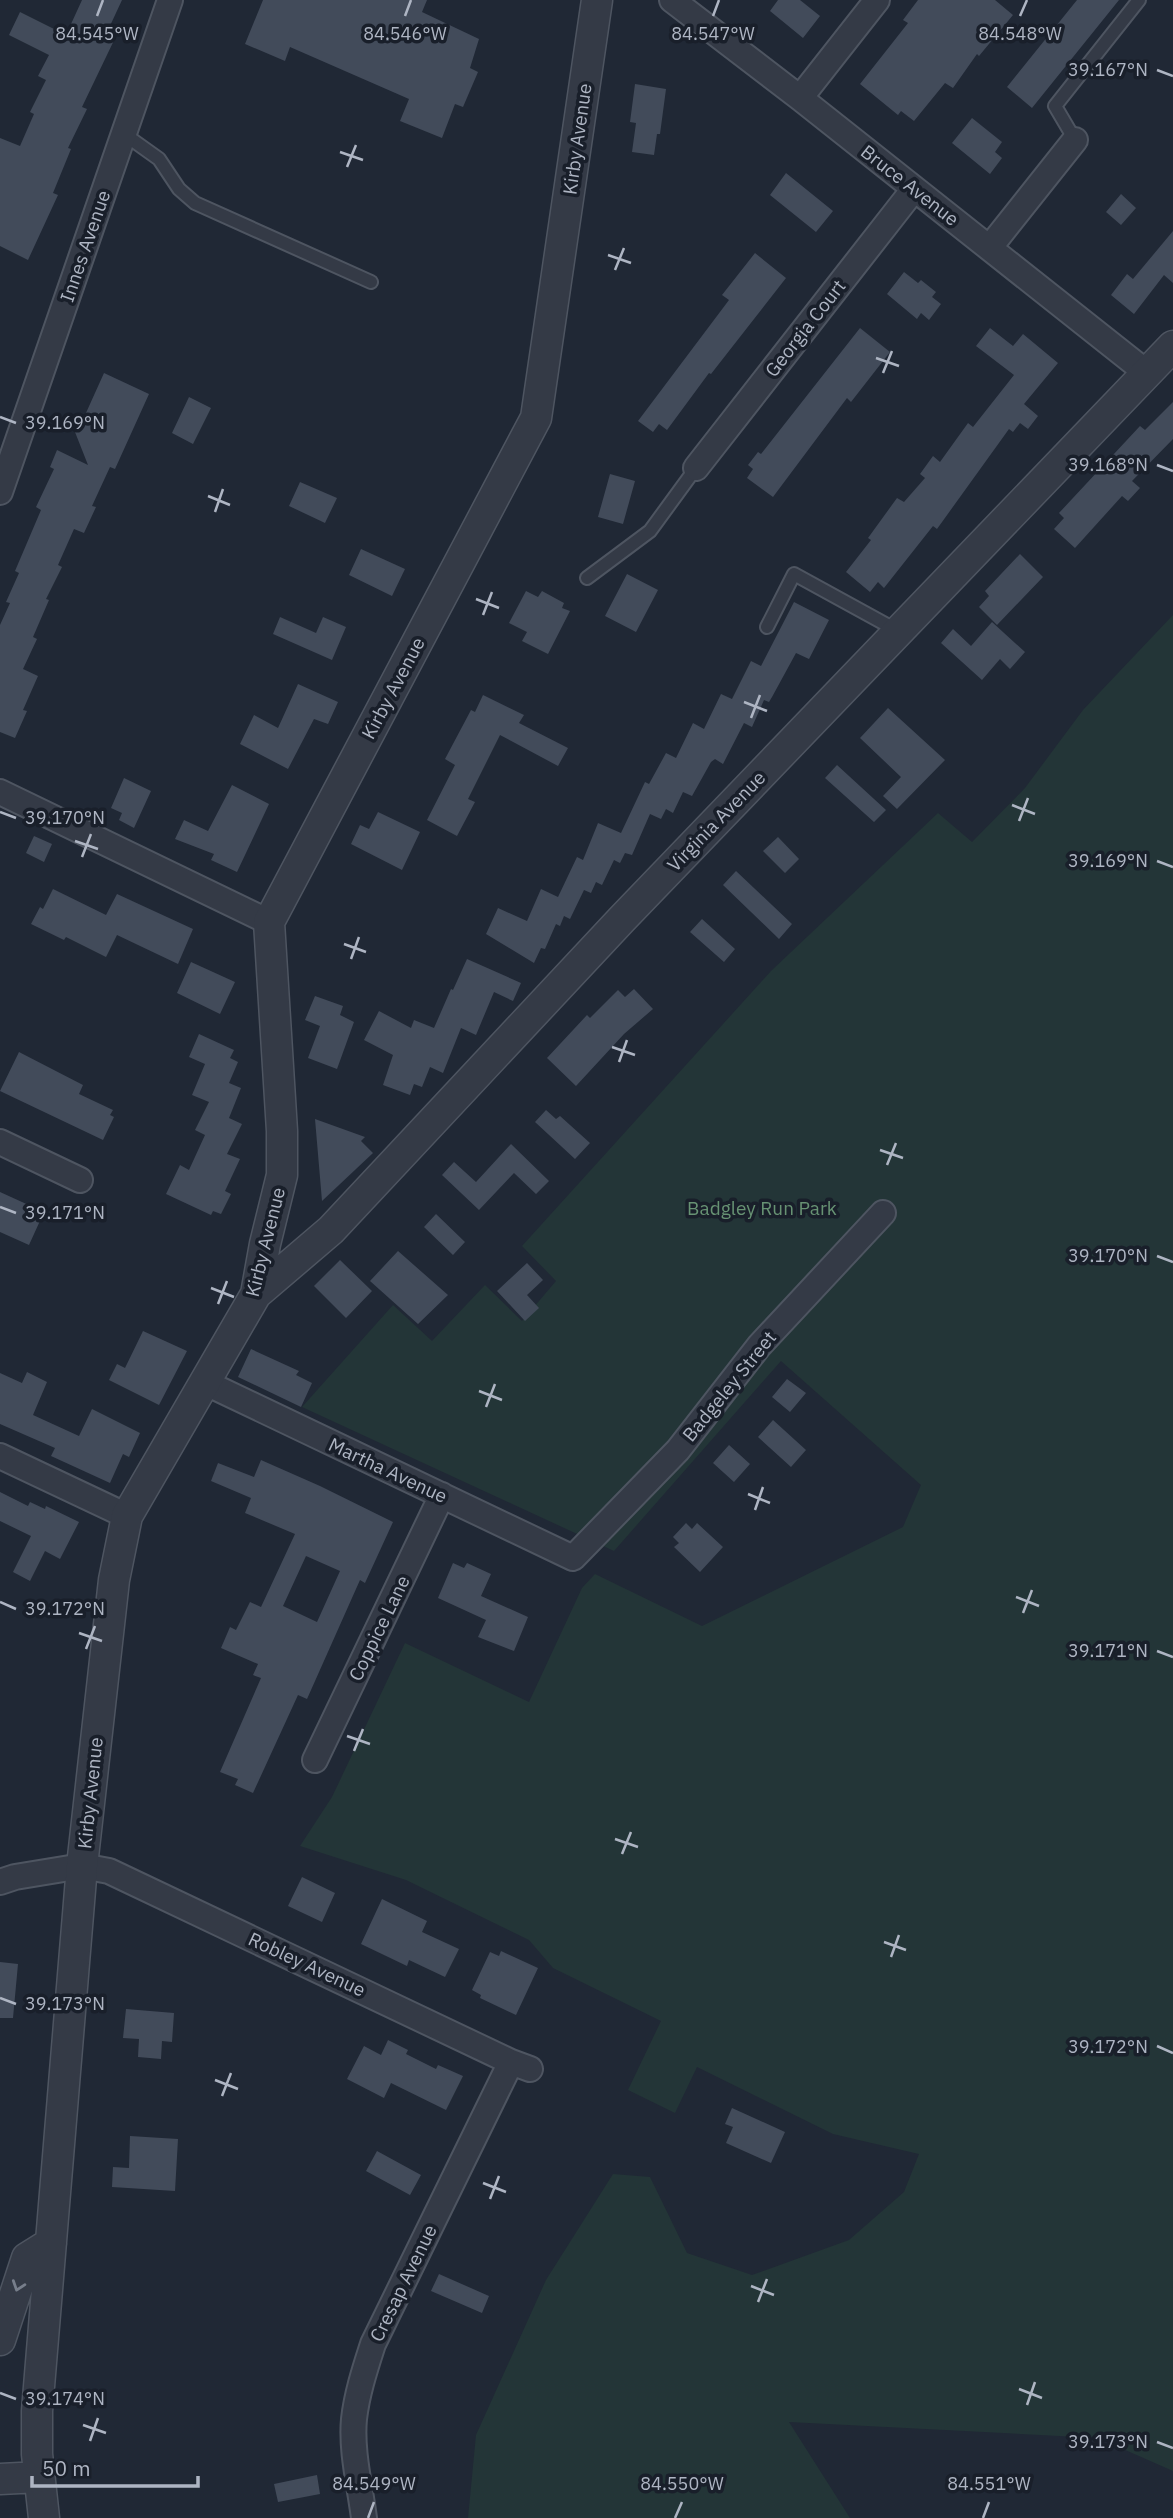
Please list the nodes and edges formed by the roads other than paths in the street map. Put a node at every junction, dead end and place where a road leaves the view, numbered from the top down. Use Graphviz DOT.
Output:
graph roads {
  1 [pos="170,0"];
  2 [pos="597,0"];
  3 [pos="672,0"];
  4 [pos="877,0"];
  5 [pos="1139,0"];
  6 [pos="800,98"];
  7 [pos="124,134"];
  8 [pos="1075,140"];
  9 [pos="914,188"];
  10 [pos="990,247"];
  11 [pos="371,282"];
  12 [pos="1173,346"];
  13 [pos="1147,373"];
  14 [pos="696,468"];
  15 [pos="0,492"];
  16 [pos="587,578"];
  17 [pos="767,627"];
  18 [pos="898,632"];
  19 [pos="0,792"];
  20 [pos="269,922"];
  21 [pos="0,1142"];
  22 [pos="80,1180"];
  23 [pos="883,1213"];
  24 [pos="256,1294"];
  25 [pos="204,1382"];
  26 [pos="0,1456"];
  27 [pos="442,1495"];
  28 [pos="127,1516"];
  29 [pos="573,1558"];
  30 [pos="315,1760"];
  31 [pos="82,1866"];
  32 [pos="0,1882"];
  33 [pos="521,2065"];
  34 [pos="51,2243"];
  35 [pos="0,2340"];
  36 [pos="39,2477"];
  37 [pos="0,2479"];
  38 [pos="44,2518"];
  39 [pos="364,2518"];
  1 -- 7 [label="street, Innes Avenue"];
  2 -- 20 [label="street, Kirby Avenue"];
  3 -- 6 [label="street, Bruce Avenue"];
  4 -- 6 [label="street"];
  5 -- 8 [label="lane"];
  6 -- 9 [label="street, Bruce Avenue"];
  7 -- 11 [label="lane"];
  7 -- 15 [label="street, Innes Avenue"];
  8 -- 10 [label="street"];
  9 -- 10 [label="street, Bruce Avenue"];
  9 -- 14 [label="street, Georgia Court"];
  10 -- 13 [label="street, Bruce Avenue"];
  12 -- 13 [label="street, Virginia Avenue"];
  13 -- 18 [label="street, Virginia Avenue"];
  14 -- 16 [label="lane"];
  17 -- 18 [label="lane"];
  18 -- 24 [label="street, Virginia Avenue"];
  19 -- 20 [label="street"];
  20 -- 24 [label="street, Kirby Avenue"];
  21 -- 22 [label="street"];
  23 -- 29 [label="street, Badgeley Street"];
  24 -- 25 [label="street, Kirby Avenue"];
  25 -- 27 [label="street, Martha Avenue"];
  25 -- 28 [label="street, Kirby Avenue"];
  26 -- 28 [label="street"];
  27 -- 29 [label="street, Martha Avenue"];
  27 -- 30 [label="street, Coppice Lane"];
  28 -- 31 [label="street, Kirby Avenue"];
  31 -- 32 [label="street"];
  31 -- 33 [label="street, Robley Avenue"];
  31 -- 34 [label="street, Kirby Avenue"];
  33 -- 39 [label="street, Cresap Avenue"];
  34 -- 35 [label="street, one-way"];
  34 -- 36 [label="street, Kirby Avenue"];
  36 -- 37 [label="street"];
  36 -- 38 [label="street, Kirby Avenue"];
}
